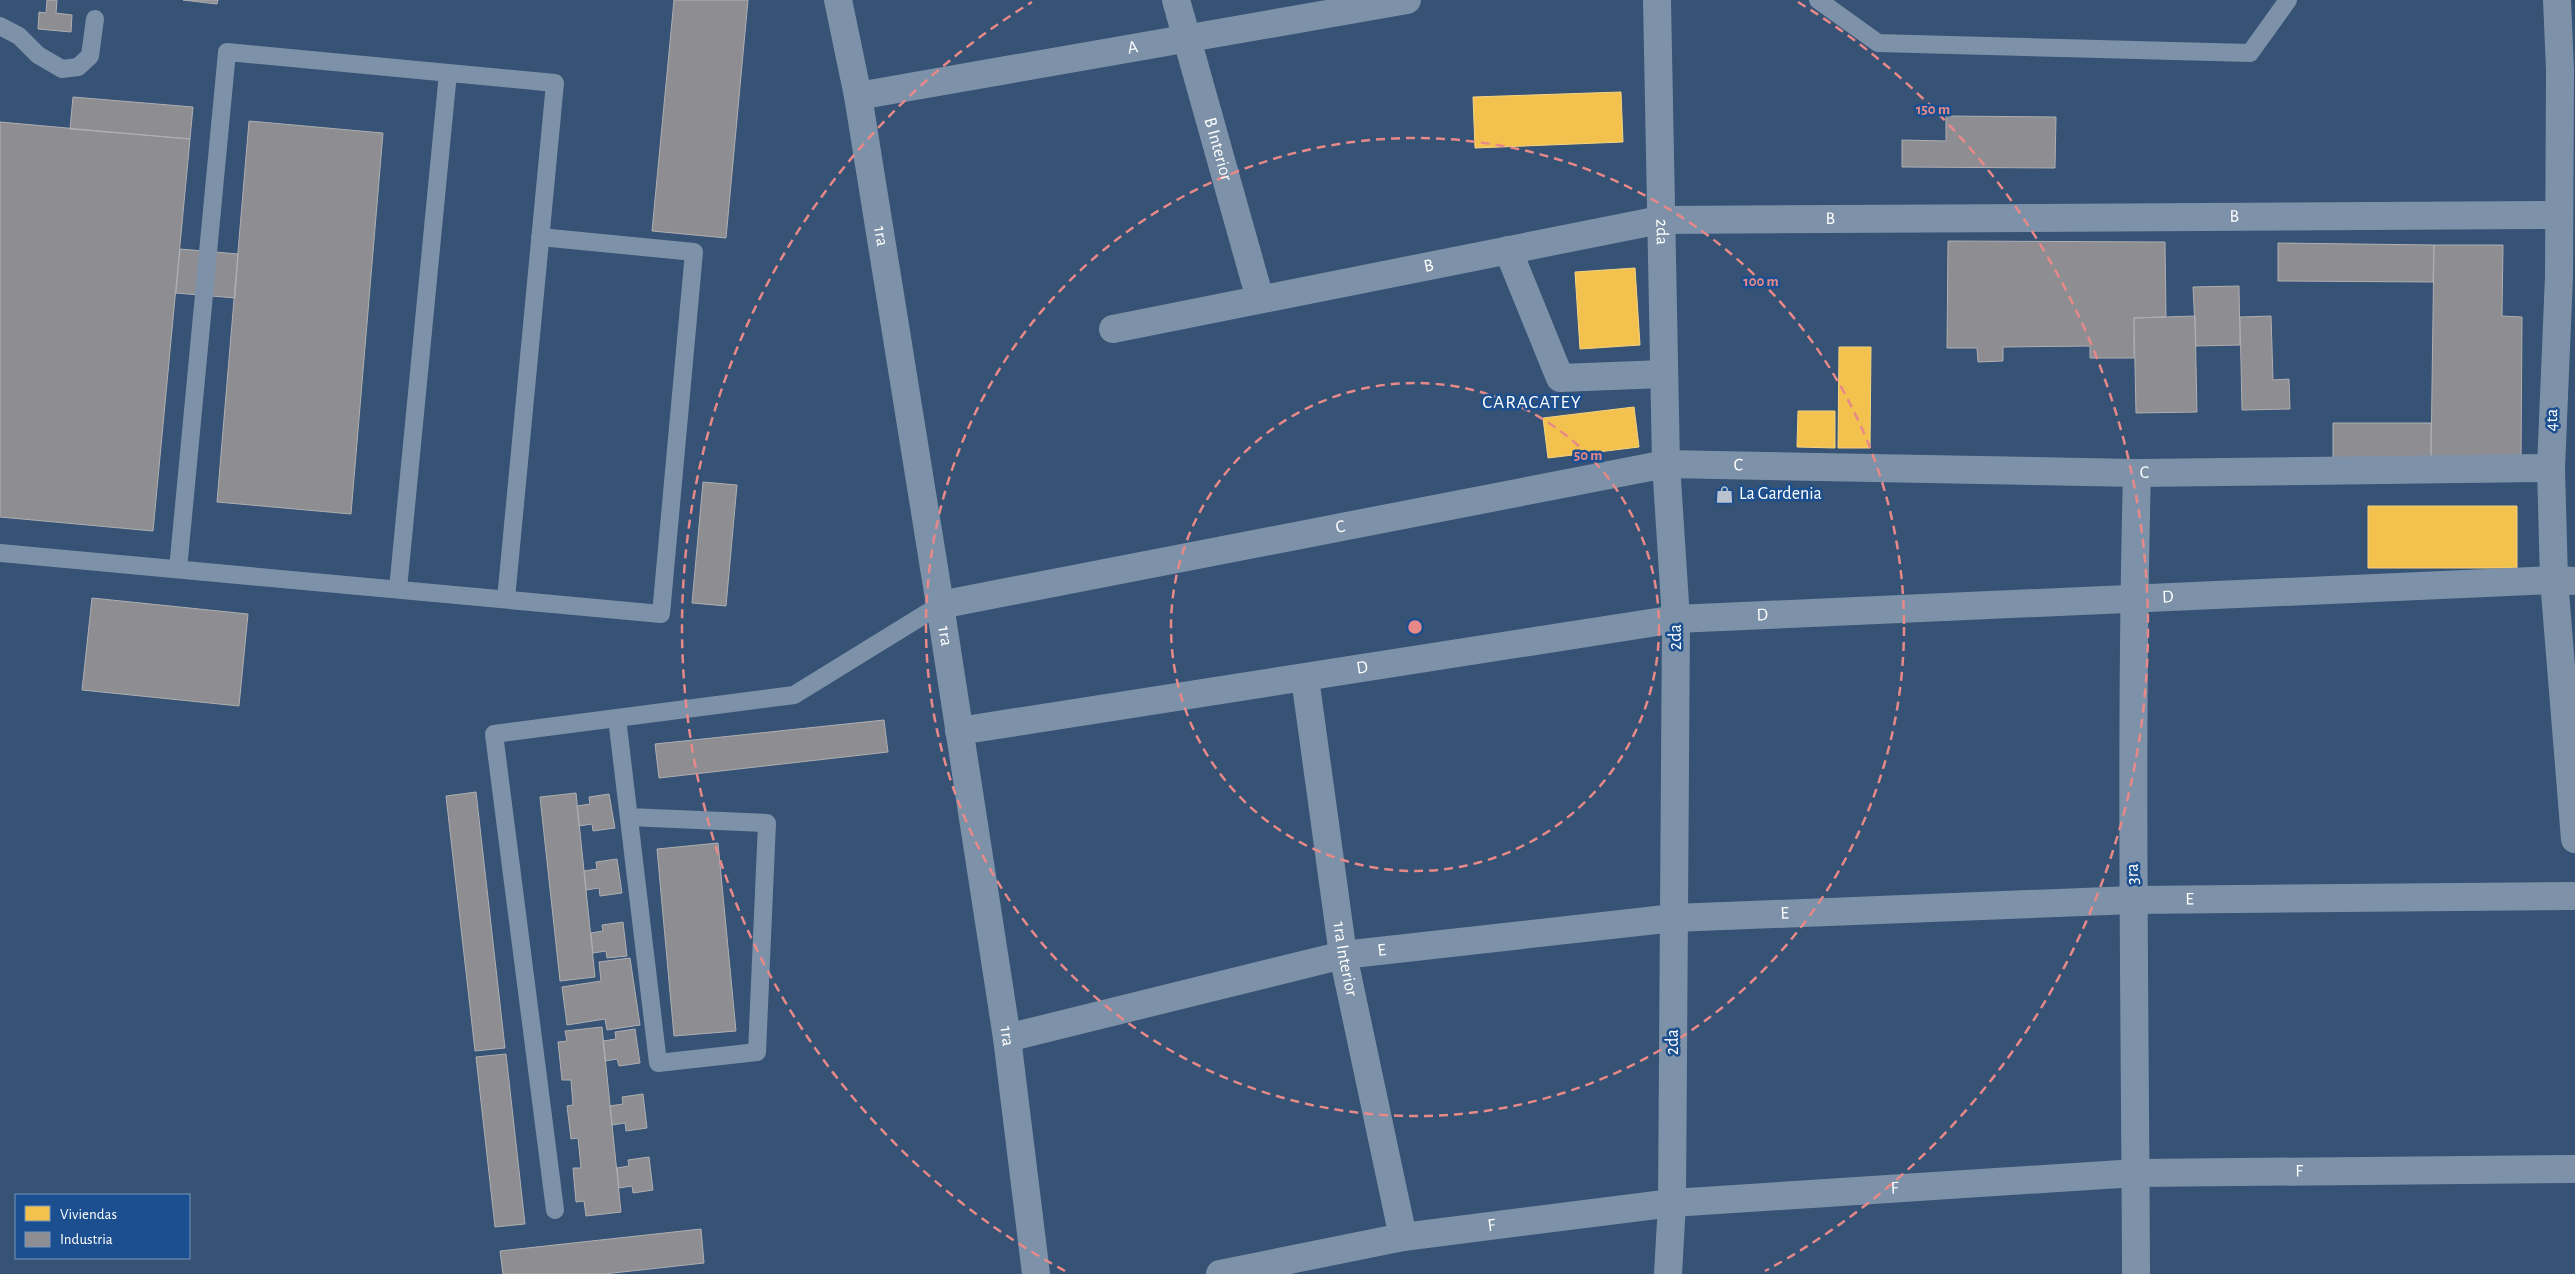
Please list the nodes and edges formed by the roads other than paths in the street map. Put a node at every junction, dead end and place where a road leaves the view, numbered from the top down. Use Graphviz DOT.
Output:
graph roads {
  1 [pos="838,0"];
  2 [pos="1176,0"];
  3 [pos="1407,0"];
  4 [pos="1656,0"];
  5 [pos="1818,0"];
  6 [pos="2288,0"];
  7 [pos="2557,0"];
  8 [pos="95,19"];
  9 [pos="0,26"];
  10 [pos="1186,38"];
  11 [pos="2567,66"];
  12 [pos="448,73"];
  13 [pos="858,96"];
  14 [pos="2558,215"];
  15 [pos="1660,220"];
  16 [pos="540,237"];
  17 [pos="1508,250"];
  18 [pos="2567,280"];
  19 [pos="1260,299"];
  20 [pos="1113,329"];
  21 [pos="2564,352"];
  22 [pos="1663,374"];
  23 [pos="1666,464"];
  24 [pos="2551,468"];
  25 [pos="2137,473"];
  26 [pos="2565,532"];
  27 [pos="0,553"];
  28 [pos="178,569"];
  29 [pos="2565,581"];
  30 [pos="398,589"];
  31 [pos="506,599"];
  32 [pos="2134,599"];
  33 [pos="940,605"];
  34 [pos="1676,619"];
  35 [pos="1305,678"];
  36 [pos="617,718"];
  37 [pos="959,731"];
  38 [pos="629,817"];
  39 [pos="2575,838"];
  40 [pos="2575,896"];
  41 [pos="2133,900"];
  42 [pos="1674,918"];
  43 [pos="1343,955"];
  44 [pos="1007,1038"];
  45 [pos="2575,1169"];
  46 [pos="2136,1173"];
  47 [pos="1672,1203"];
  48 [pos="555,1210"];
  49 [pos="1403,1237"];
  50 [pos="1036,1274"];
  51 [pos="1220,1274"];
  52 [pos="1668,1274"];
  53 [pos="2136,1274"];
  1 -- 13 [label="street, 1ra"];
  2 -- 10 [label="street, B Interior"];
  3 -- 10 [label="street, A"];
  4 -- 15 [label="street, 2da"];
  5 -- 6 [label="lane"];
  7 -- 11 [label="street, 4ta"];
  8 -- 9 [label="lane"];
  10 -- 13 [label="street, A"];
  10 -- 19 [label="street, B Interior"];
  11 -- 14 [label="street, 4ta"];
  12 -- 16 [label="lane"];
  12 -- 28 [label="lane"];
  12 -- 30 [label="lane"];
  13 -- 33 [label="street, 1ra"];
  14 -- 15 [label="street, B"];
  14 -- 18 [label="street, 4ta"];
  15 -- 17 [label="street, B"];
  15 -- 22 [label="street, 2da"];
  16 -- 31 [label="lane"];
  16 -- 31 [label="lane"];
  17 -- 19 [label="street, B"];
  17 -- 22 [label="street"];
  18 -- 21 [label="street, 4ta"];
  19 -- 20 [label="street, B"];
  21 -- 24 [label="street, 4ta"];
  22 -- 23 [label="street, 2da"];
  23 -- 25 [label="street, C"];
  23 -- 33 [label="street, C"];
  23 -- 34 [label="street, 2da"];
  24 -- 25 [label="street, C"];
  24 -- 26 [label="street, 4ta"];
  25 -- 32 [label="street, 3ra"];
  26 -- 29 [label="street, 4ta"];
  27 -- 28 [label="lane"];
  28 -- 30 [label="lane"];
  29 -- 32 [label="street, D"];
  29 -- 39 [label="street, 4ta"];
  30 -- 31 [label="lane"];
  32 -- 34 [label="street, D"];
  32 -- 41 [label="street, 3ra"];
  33 -- 36 [label="lane"];
  33 -- 37 [label="street, 1ra"];
  34 -- 35 [label="street, D"];
  34 -- 42 [label="street, 2da"];
  35 -- 37 [label="street, D"];
  35 -- 43 [label="street, 1ra Interior"];
  36 -- 38 [label="lane"];
  36 -- 48 [label="lane"];
  37 -- 44 [label="street, 1ra"];
  38 -- 38 [label="lane"];
  40 -- 41 [label="street, E"];
  41 -- 42 [label="street, E"];
  41 -- 46 [label="street, 3ra"];
  42 -- 43 [label="street, E"];
  42 -- 47 [label="street, 2da"];
  43 -- 44 [label="street, E"];
  43 -- 49 [label="street, 1ra Interior"];
  44 -- 50 [label="street, 1ra"];
  45 -- 46 [label="street, F"];
  46 -- 47 [label="street, F"];
  46 -- 53 [label="street, 3ra"];
  47 -- 49 [label="street, F"];
  47 -- 52 [label="street, 2da"];
  49 -- 51 [label="street, F"];
}
